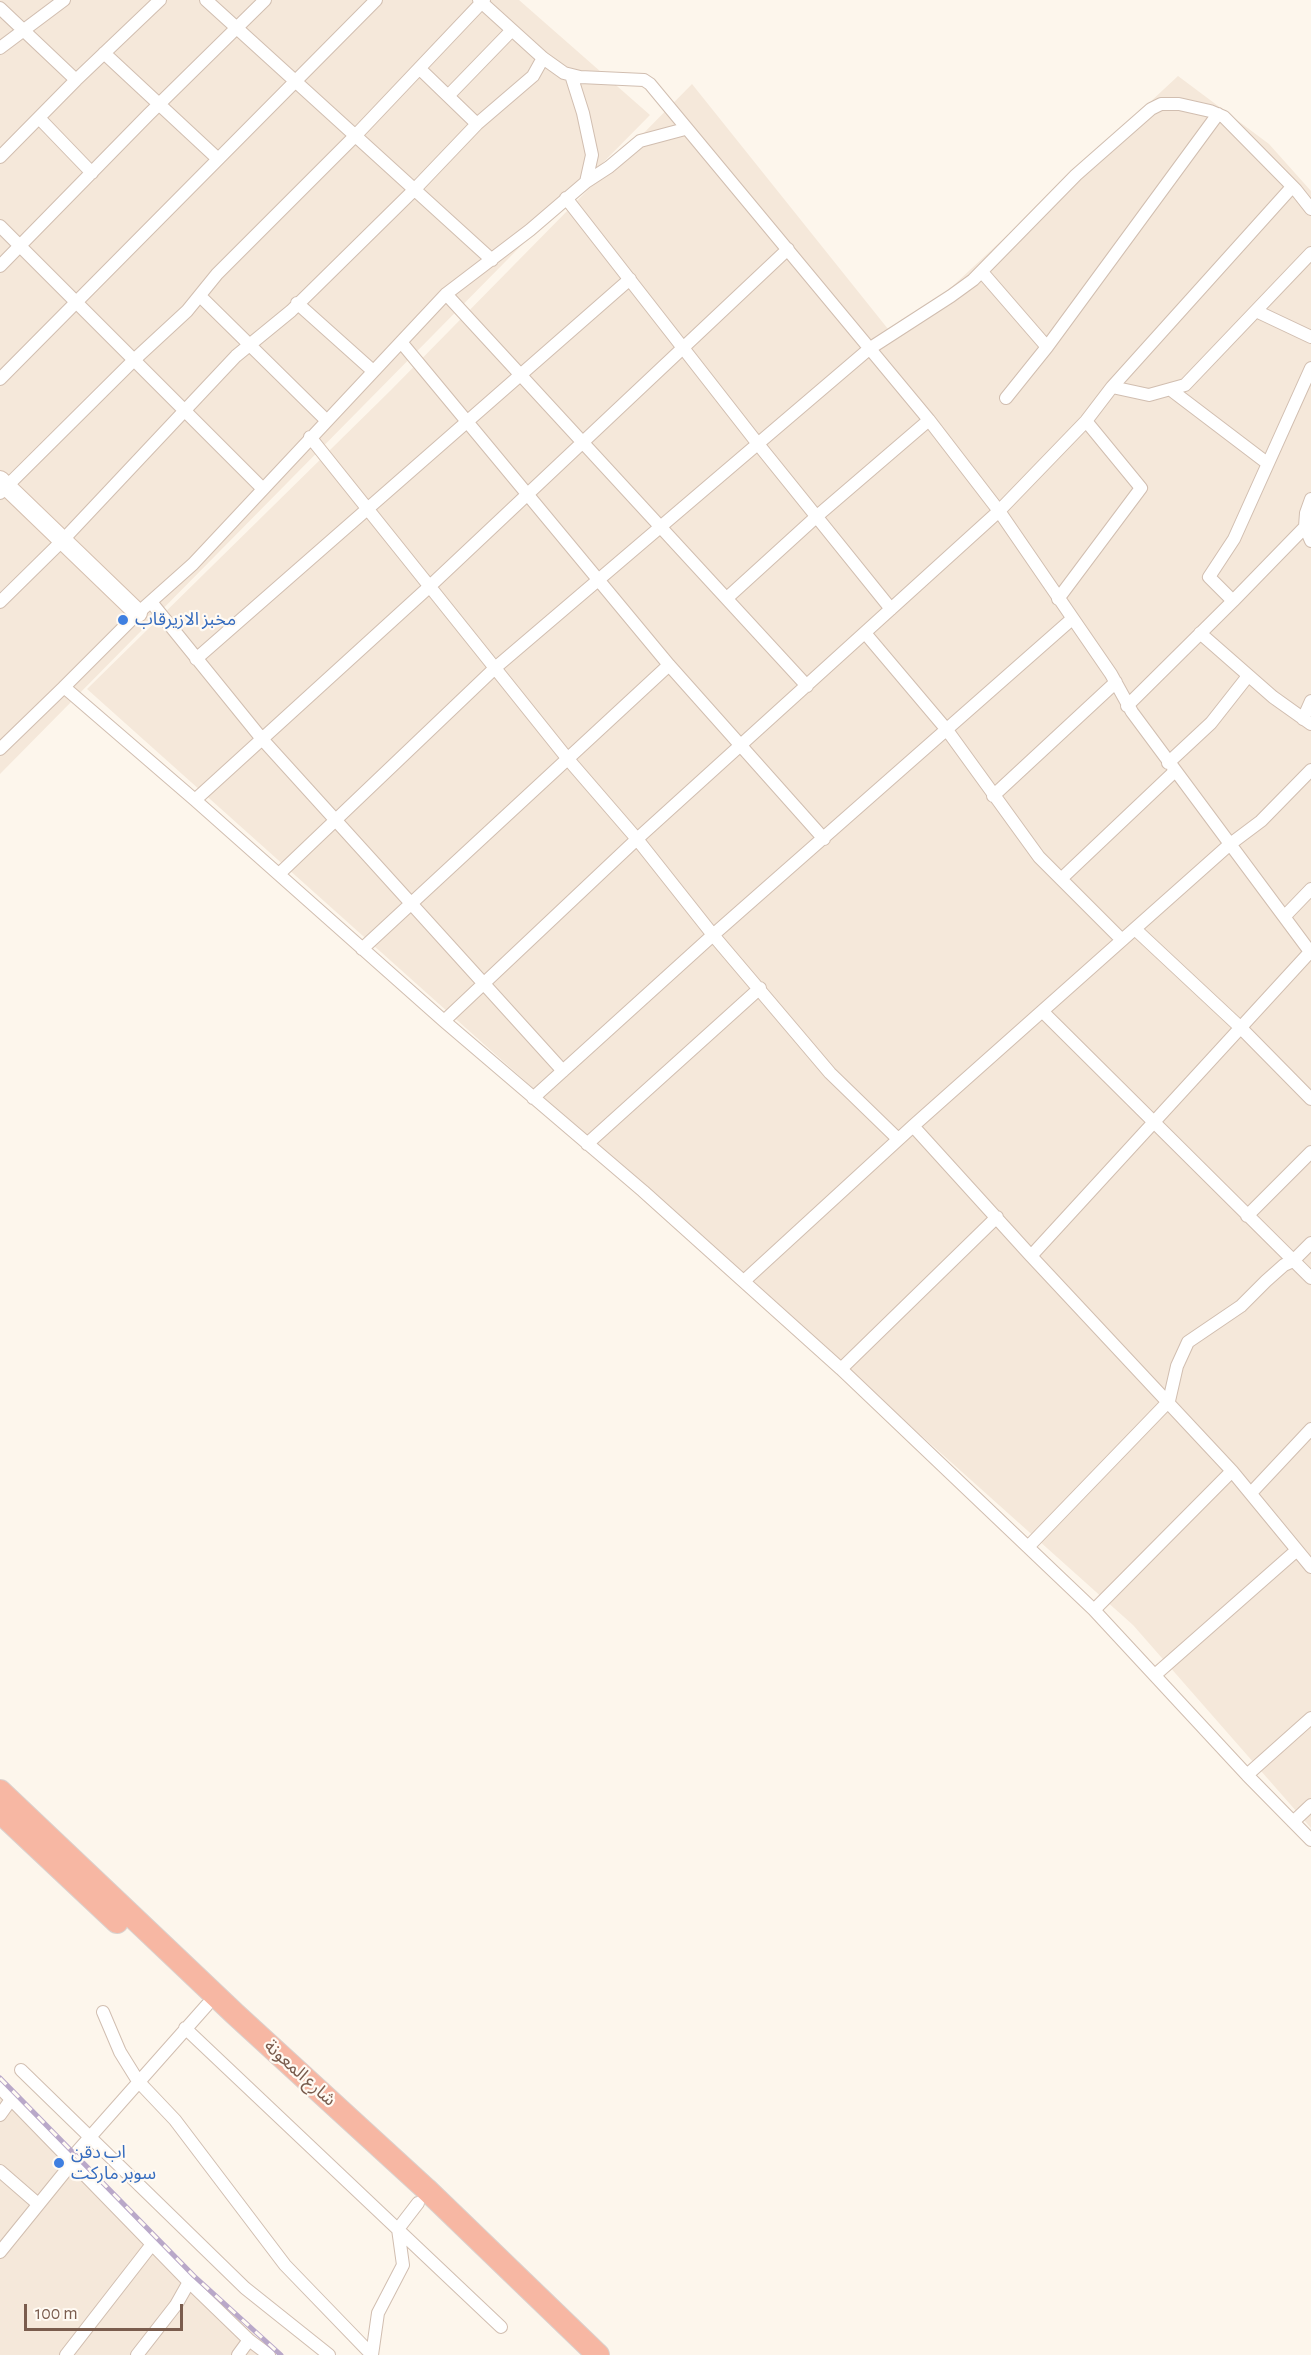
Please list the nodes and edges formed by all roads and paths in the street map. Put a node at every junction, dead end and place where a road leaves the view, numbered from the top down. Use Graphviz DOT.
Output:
graph roads {
  1 [pos="64,0"];
  2 [pos="160,0"];
  3 [pos="206,0"];
  4 [pos="265,0"];
  5 [pos="376,0"];
  6 [pos="481,1"];
  7 [pos="0,8"];
  8 [pos="237,28"];
  9 [pos="25,30"];
  10 [pos="512,30"];
  11 [pos="0,48"];
  12 [pos="104,53"];
  13 [pos="543,58"];
  14 [pos="420,69"];
  15 [pos="571,75"];
  16 [pos="76,80"];
  17 [pos="296,81"];
  18 [pos="448,96"];
  19 [pos="160,104"];
  20 [pos="1218,114"];
  21 [pos="39,118"];
  22 [pos="477,124"];
  23 [pos="685,129"];
  24 [pos="356,135"];
  25 [pos="0,157"];
  26 [pos="218,159"];
  27 [pos="92,173"];
  28 [pos="586,182"];
  29 [pos="1292,187"];
  30 [pos="414,190"];
  31 [pos="566,198"];
  32 [pos="1311,209"];
  33 [pos="0,226"];
  34 [pos="21,245"];
  35 [pos="788,249"];
  36 [pos="1311,253"];
  37 [pos="492,260"];
  38 [pos="0,266"];
  39 [pos="982,272"];
  40 [pos="630,279"];
  41 [pos="446,294"];
  42 [pos="200,296"];
  43 [pos="77,301"];
  44 [pos="297,303"];
  45 [pos="1256,311"];
  46 [pos="1311,337"];
  47 [pos="401,342"];
  48 [pos="249,344"];
  49 [pos="1047,347"];
  50 [pos="684,348"];
  51 [pos="869,349"];
  52 [pos="135,359"];
  53 [pos="1311,368"];
  54 [pos="373,371"];
  55 [pos="522,375"];
  56 [pos="0,379"];
  57 [pos="1112,387"];
  58 [pos="1171,390"];
  59 [pos="1006,398"];
  60 [pos="186,411"];
  61 [pos="326,420"];
  62 [pos="929,420"];
  63 [pos="1086,421"];
  64 [pos="467,423"];
  65 [pos="310,438"];
  66 [pos="583,441"];
  67 [pos="758,444"];
  68 [pos="1267,463"];
  69 [pos="2,487"];
  70 [pos="262,488"];
  71 [pos="526,494"];
  72 [pos="1311,499"];
  73 [pos="367,510"];
  74 [pos="999,511"];
  75 [pos="816,517"];
  76 [pos="662,527"];
  77 [pos="1305,527"];
  78 [pos="62,540"];
  79 [pos="1311,541"];
  80 [pos="600,580"];
  81 [pos="429,586"];
  82 [pos="727,598"];
  83 [pos="1058,598"];
  84 [pos="1233,601"];
  85 [pos="0,602"];
  86 [pos="144,607"];
  87 [pos="891,609"];
  88 [pos="1072,619"];
  89 [pos="865,633"];
  90 [pos="1200,633"];
  91 [pos="196,659"];
  92 [pos="669,665"];
  93 [pos="495,668"];
  94 [pos="1248,676"];
  95 [pos="1116,682"];
  96 [pos="807,686"];
  97 [pos="64,687"];
  98 [pos="1311,701"];
  99 [pos="1127,706"];
  100 [pos="1307,721"];
  101 [pos="947,730"];
  102 [pos="262,739"];
  103 [pos="739,746"];
  104 [pos="0,749"];
  105 [pos="567,758"];
  106 [pos="1171,767"];
  107 [pos="1311,770"];
  108 [pos="993,796"];
  109 [pos="195,800"];
  110 [pos="336,820"];
  111 [pos="637,839"];
  112 [pos="824,839"];
  113 [pos="1229,845"];
  114 [pos="279,874"];
  115 [pos="1061,879"];
  116 [pos="1311,889"];
  117 [pos="409,903"];
  118 [pos="1285,916"];
  119 [pos="1135,929"];
  120 [pos="713,935"];
  121 [pos="1122,940"];
  122 [pos="362,949"];
  123 [pos="1311,952"];
  124 [pos="483,985"];
  125 [pos="760,988"];
  126 [pos="1043,1012"];
  127 [pos="444,1021"];
  128 [pos="1241,1028"];
  129 [pos="563,1071"];
  130 [pos="533,1098"];
  131 [pos="1311,1099"];
  132 [pos="1154,1123"];
  133 [pos="913,1126"];
  134 [pos="898,1139"];
  135 [pos="587,1144"];
  136 [pos="1311,1152"];
  137 [pos="1247,1216"];
  138 [pos="997,1217"];
  139 [pos="1311,1243"];
  140 [pos="1031,1256"];
  141 [pos="1293,1261"];
  142 [pos="1311,1278"];
  143 [pos="744,1281"];
  144 [pos="841,1369"];
  145 [pos="1169,1401"];
  146 [pos="1311,1429"];
  147 [pos="1233,1471"];
  148 [pos="1251,1492"];
  149 [pos="1028,1547"];
  150 [pos="1297,1550"];
  151 [pos="1311,1567"];
  152 [pos="1094,1610"];
  153 [pos="1155,1675"];
  154 [pos="1311,1718"];
  155 [pos="1247,1775"];
  156 [pos="0,1791"];
  157 [pos="1311,1804"];
  158 [pos="0,1812"];
  159 [pos="1293,1822"];
  160 [pos="1311,1840"];
  161 [pos="207,2005"];
  162 [pos="103,2012"];
  163 [pos="185,2028"];
  164 [pos="21,2070"];
  165 [pos="138,2081"];
  166 [pos="0,2088"];
  167 [pos="10,2098"];
  168 [pos="0,2115"];
  169 [pos="89,2138"];
  170 [pos="71,2159"];
  171 [pos="0,2170"];
  172 [pos="418,2203"];
  173 [pos="38,2204"];
  174 [pos="398,2229"];
  175 [pos="153,2243"];
  176 [pos="0,2252"];
  177 [pos="189,2282"];
  178 [pos="501,2327"];
  179 [pos="249,2340"];
  180 [pos="66,2355"];
  181 [pos="137,2355"];
  182 [pos="238,2355"];
  183 [pos="269,2355"];
  184 [pos="329,2355"];
  185 [pos="372,2355"];
  186 [pos="579,2355"];
  187 [pos="598,2355"];
  1 -- 9 [label="street"];
  2 -- 12 [label="street"];
  3 -- 8 [label="street"];
  4 -- 8 [label="street"];
  5 -- 17 [label="street"];
  6 -- 10 [label="street"];
  6 -- 14 [label="street"];
  7 -- 9 [label="street"];
  8 -- 17 [label="street"];
  8 -- 19 [label="street"];
  9 -- 11 [label="street"];
  9 -- 16 [label="street"];
  10 -- 13 [label="street"];
  10 -- 18 [label="street"];
  12 -- 16 [label="street"];
  12 -- 19 [label="street"];
  13 -- 15 [label="street"];
  13 -- 22 [label="street"];
  14 -- 18 [label="street"];
  14 -- 24 [label="street"];
  15 -- 23 [label="street"];
  15 -- 28 [label="street"];
  16 -- 21 [label="street"];
  17 -- 24 [label="street"];
  17 -- 26 [label="street"];
  18 -- 22 [label="street"];
  19 -- 26 [label="street"];
  19 -- 27 [label="street"];
  20 -- 29 [label="street"];
  20 -- 39 [label="street"];
  20 -- 49 [label="street"];
  21 -- 25 [label="street"];
  21 -- 27 [label="street"];
  22 -- 30 [label="street"];
  23 -- 28 [label="street"];
  23 -- 35 [label="street"];
  24 -- 30 [label="street"];
  24 -- 42 [label="street"];
  26 -- 43 [label="street"];
  27 -- 34 [label="street"];
  28 -- 31 [label="street"];
  29 -- 32 [label="street"];
  29 -- 57 [label="street"];
  30 -- 37 [label="street"];
  30 -- 44 [label="street"];
  31 -- 37 [label="street"];
  31 -- 40 [label="street"];
  33 -- 34 [label="street"];
  34 -- 38 [label="street"];
  34 -- 43 [label="street"];
  35 -- 50 [label="street"];
  35 -- 51 [label="street"];
  36 -- 45 [label="street"];
  37 -- 41 [label="street"];
  39 -- 49 [label="street"];
  39 -- 51 [label="street"];
  40 -- 50 [label="street"];
  40 -- 55 [label="street"];
  41 -- 47 [label="street"];
  41 -- 55 [label="street"];
  42 -- 48 [label="street"];
  42 -- 52 [label="street"];
  43 -- 52 [label="street"];
  43 -- 56 [label="street"];
  44 -- 48 [label="street"];
  44 -- 54 [label="street"];
  45 -- 46 [label="street"];
  45 -- 58 [label="street"];
  47 -- 54 [label="street"];
  47 -- 64 [label="street"];
  48 -- 60 [label="street"];
  48 -- 61 [label="street"];
  49 -- 59 [label="street"];
  50 -- 66 [label="street"];
  50 -- 67 [label="street"];
  51 -- 62 [label="street"];
  51 -- 67 [label="street"];
  52 -- 60 [label="street"];
  52 -- 69 [label="street"];
  53 -- 68 [label="street"];
  54 -- 61 [label="street"];
  55 -- 64 [label="street"];
  55 -- 66 [label="street"];
  57 -- 58 [label="street"];
  57 -- 63 [label="street"];
  58 -- 68 [label="street"];
  60 -- 70 [label="street"];
  60 -- 78 [label="street"];
  61 -- 65 [label="street"];
  62 -- 74 [label="street"];
  62 -- 75 [label="street"];
  63 -- 74 [label="street"];
  63 -- 83 [label="street"];
  64 -- 71 [label="street"];
  64 -- 73 [label="street"];
  65 -- 70 [label="street"];
  65 -- 73 [label="street"];
  66 -- 71 [label="street"];
  66 -- 76 [label="street"];
  67 -- 75 [label="street"];
  67 -- 76 [label="street"];
  68 -- 84 [label="street"];
  69 -- 78 [label="street"];
  70 -- 86 [label="street"];
  71 -- 80 [label="street"];
  71 -- 81 [label="street"];
  72 -- 77 [label="street"];
  73 -- 81 [label="street"];
  73 -- 91 [label="street"];
  74 -- 83 [label="street"];
  74 -- 87 [label="street"];
  75 -- 82 [label="street"];
  75 -- 87 [label="street"];
  76 -- 80 [label="street"];
  76 -- 82 [label="street"];
  77 -- 79 [label="street"];
  77 -- 84 [label="street"];
  78 -- 85 [label="street"];
  78 -- 86 [label="street"];
  80 -- 92 [label="street"];
  80 -- 93 [label="street"];
  81 -- 93 [label="street"];
  81 -- 102 [label="street"];
  82 -- 96 [label="street"];
  83 -- 88 [label="street"];
  84 -- 90 [label="street"];
  86 -- 91 [label="street"];
  86 -- 97 [label="street"];
  87 -- 89 [label="street"];
  88 -- 95 [label="street"];
  88 -- 101 [label="street"];
  89 -- 96 [label="street"];
  89 -- 101 [label="street"];
  90 -- 94 [label="street"];
  90 -- 99 [label="street"];
  91 -- 102 [label="street"];
  92 -- 103 [label="street"];
  92 -- 105 [label="street"];
  93 -- 105 [label="street"];
  93 -- 110 [label="street"];
  94 -- 100 [label="street"];
  94 -- 106 [label="street"];
  95 -- 99 [label="street"];
  95 -- 108 [label="street"];
  96 -- 103 [label="street"];
  97 -- 104 [label="street"];
  97 -- 109 [label="street"];
  98 -- 100 [label="street"];
  99 -- 106 [label="street"];
  101 -- 108 [label="street"];
  101 -- 112 [label="street"];
  102 -- 109 [label="street"];
  102 -- 110 [label="street"];
  103 -- 111 [label="street"];
  103 -- 112 [label="street"];
  105 -- 111 [label="street"];
  105 -- 117 [label="street"];
  106 -- 113 [label="street"];
  106 -- 115 [label="street"];
  107 -- 113 [label="street"];
  108 -- 115 [label="street"];
  109 -- 114 [label="street"];
  110 -- 114 [label="street"];
  110 -- 117 [label="street"];
  111 -- 120 [label="street"];
  111 -- 124 [label="street"];
  112 -- 120 [label="street"];
  113 -- 118 [label="street"];
  113 -- 119 [label="street"];
  114 -- 122 [label="street"];
  115 -- 121 [label="street"];
  116 -- 118 [label="street"];
  117 -- 122 [label="street"];
  117 -- 124 [label="street"];
  118 -- 123 [label="street"];
  119 -- 121 [label="street"];
  119 -- 128 [label="street"];
  120 -- 125 [label="street"];
  120 -- 129 [label="street"];
  121 -- 126 [label="street"];
  122 -- 127 [label="street"];
  123 -- 128 [label="street"];
  124 -- 127 [label="street"];
  124 -- 129 [label="street"];
  125 -- 134 [label="street"];
  125 -- 135 [label="street"];
  126 -- 132 [label="street"];
  126 -- 133 [label="street"];
  127 -- 130 [label="street"];
  128 -- 131 [label="street"];
  128 -- 132 [label="street"];
  129 -- 130 [label="street"];
  130 -- 135 [label="street"];
  132 -- 137 [label="street"];
  132 -- 140 [label="street"];
  133 -- 134 [label="street"];
  133 -- 138 [label="street"];
  134 -- 143 [label="street"];
  135 -- 143 [label="street"];
  136 -- 137 [label="street"];
  137 -- 141 [label="street"];
  138 -- 140 [label="street"];
  138 -- 144 [label="street"];
  139 -- 141 [label="street"];
  140 -- 145 [label="street"];
  141 -- 142 [label="street"];
  141 -- 145 [label="street"];
  143 -- 144 [label="street"];
  144 -- 149 [label="street"];
  145 -- 147 [label="street"];
  145 -- 149 [label="street"];
  146 -- 148 [label="street"];
  147 -- 148 [label="street"];
  147 -- 152 [label="street"];
  148 -- 150 [label="street"];
  149 -- 152 [label="street"];
  150 -- 151 [label="street"];
  150 -- 153 [label="street"];
  152 -- 153 [label="street"];
  153 -- 155 [label="street"];
  154 -- 155 [label="street"];
  155 -- 159 [label="street"];
  156 -- 187 [label="highway, شارع المعونة"];
  157 -- 159 [label="street"];
  158 -- 161 [label="highway, شارع المعونة"];
  159 -- 160 [label="street"];
  161 -- 163 [label="street"];
  161 -- 172 [label="highway, شارع المعونة"];
  162 -- 165 [label="street"];
  163 -- 165 [label="street"];
  163 -- 174 [label="street"];
  164 -- 169 [label="street"];
  165 -- 169 [label="street"];
  165 -- 185 [label="street"];
  166 -- 167 [label="street"];
  167 -- 168 [label="street"];
  167 -- 170 [label="street"];
  169 -- 170 [label="street"];
  169 -- 184 [label="street"];
  170 -- 173 [label="street"];
  170 -- 175 [label="street"];
  171 -- 173 [label="street"];
  172 -- 174 [label="street"];
  172 -- 186 [label="highway, شارع المعونة"];
  173 -- 176 [label="street"];
  174 -- 178 [label="street"];
  174 -- 185 [label="street"];
  175 -- 177 [label="street"];
  175 -- 180 [label="street"];
  177 -- 179 [label="street"];
  177 -- 181 [label="street"];
  179 -- 182 [label="street"];
  179 -- 183 [label="street"];
}
